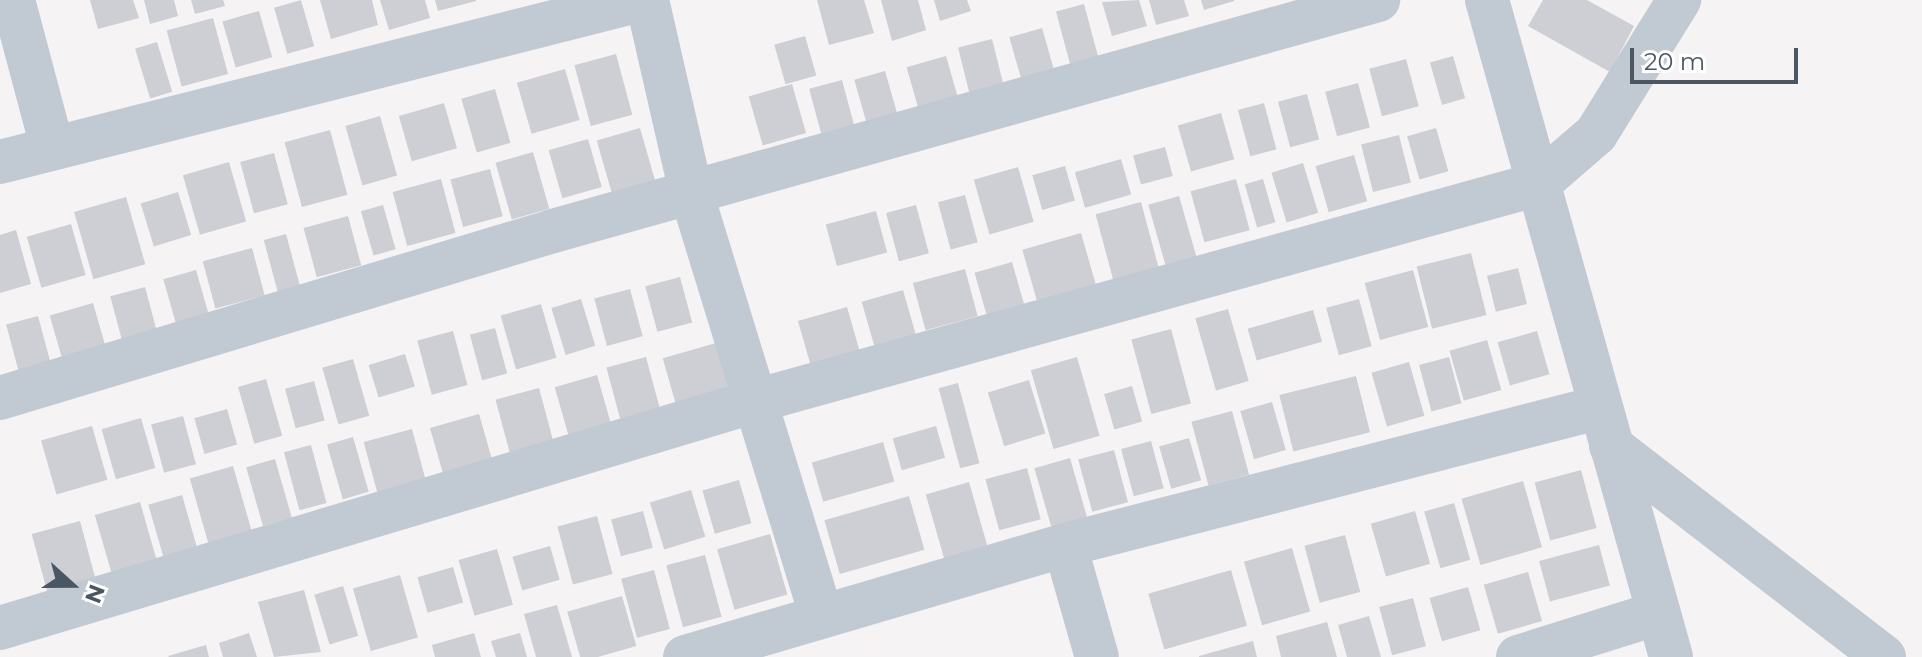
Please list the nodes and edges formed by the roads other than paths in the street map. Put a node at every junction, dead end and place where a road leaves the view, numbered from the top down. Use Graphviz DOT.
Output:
graph roads {
  1 [pos="13,0"];
  2 [pos="640,0"];
  3 [pos="647,0"];
  4 [pos="1378,0"];
  5 [pos="1487,0"];
  6 [pos="1679,0"];
  7 [pos="52,147"];
  8 [pos="0,162"];
  9 [pos="1538,184"];
  10 [pos="691,192"];
  11 [pos="0,398"];
  12 [pos="755,401"];
  13 [pos="1606,426"];
  14 [pos="1065,545"];
  15 [pos="1658,613"];
  16 [pos="821,615"];
  17 [pos="0,628"];
  18 [pos="685,657"];
  19 [pos="1097,657"];
  20 [pos="1518,657"];
  21 [pos="1671,657"];
  22 [pos="1884,657"];
  1 -- 7 [label="street"];
  2 -- 7 [label="street"];
  3 -- 10 [label="street"];
  4 -- 10 [label="street"];
  5 -- 9 [label="street"];
  6 -- 9 [label="street"];
  7 -- 8 [label="street"];
  9 -- 12 [label="street"];
  9 -- 13 [label="street"];
  10 -- 11 [label="street"];
  10 -- 12 [label="street"];
  12 -- 16 [label="street"];
  12 -- 17 [label="street"];
  13 -- 14 [label="street"];
  13 -- 15 [label="street"];
  13 -- 22 [label="street"];
  14 -- 16 [label="street"];
  14 -- 19 [label="street"];
  15 -- 20 [label="street"];
  15 -- 21 [label="street"];
  16 -- 18 [label="street"];
}
